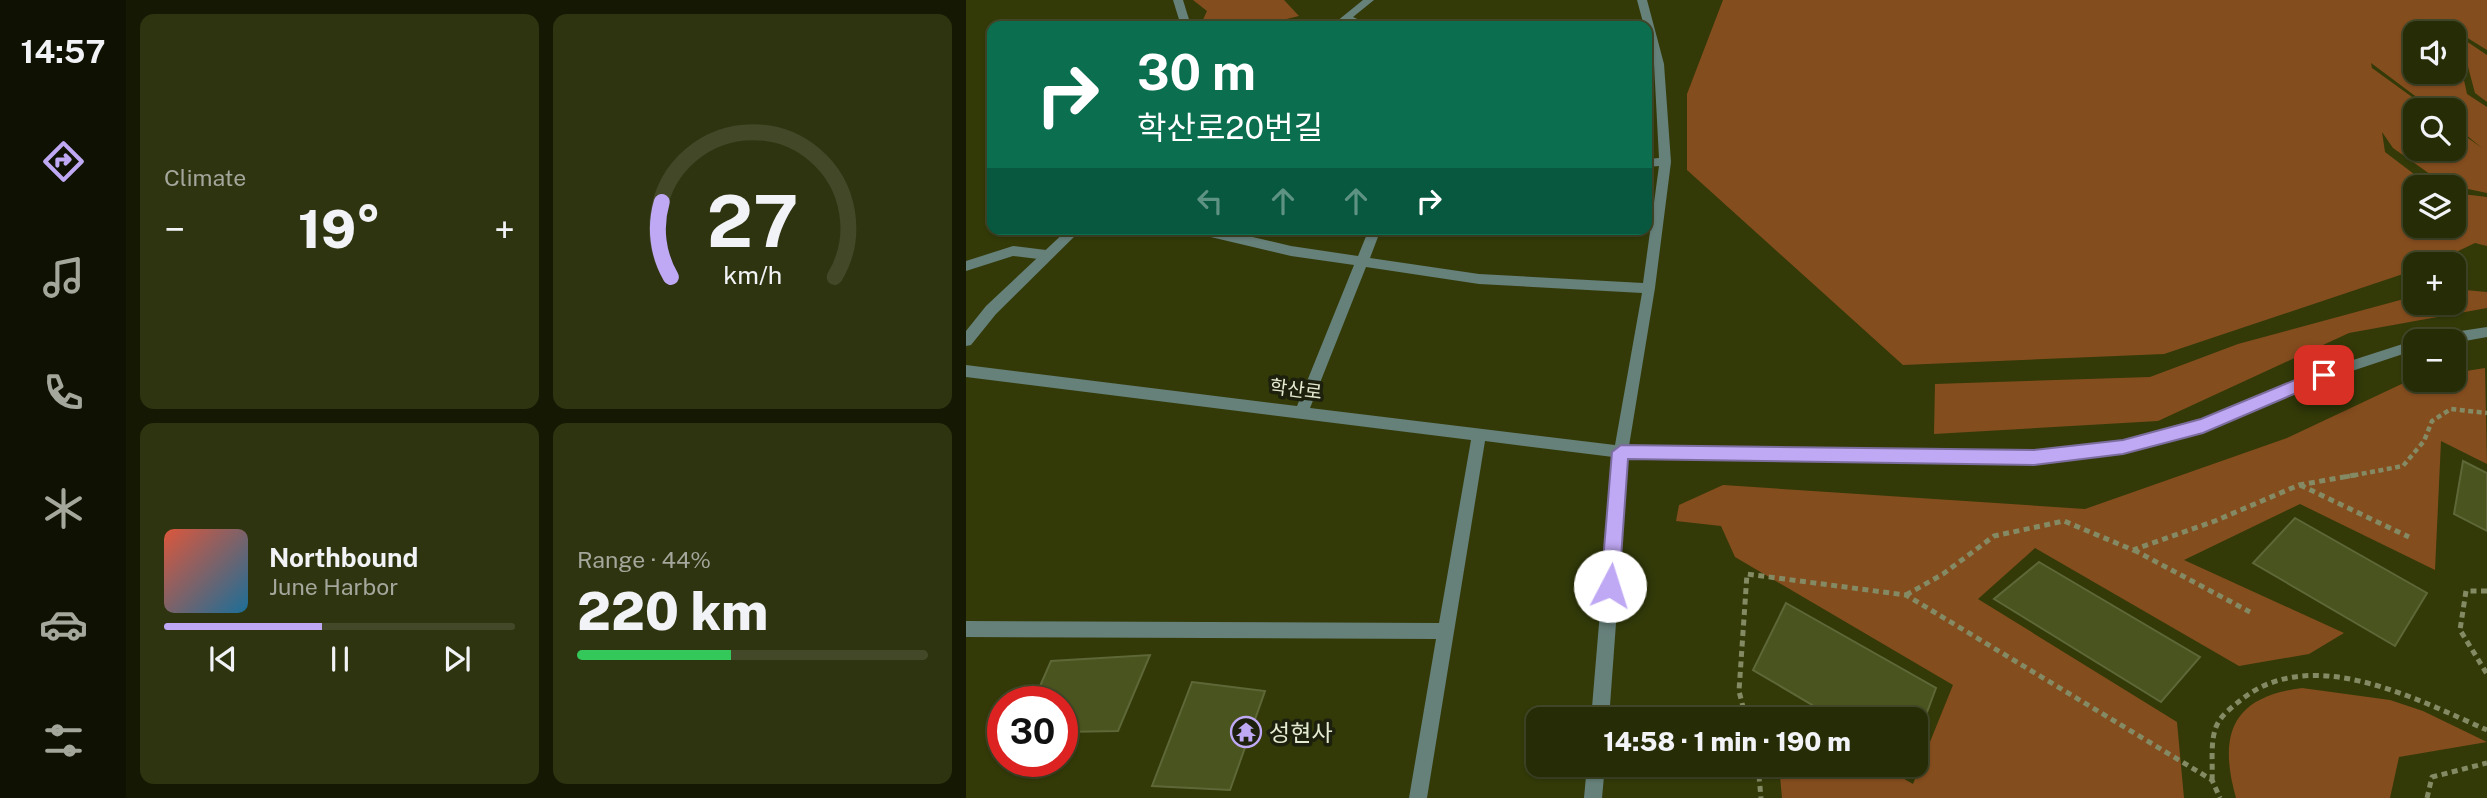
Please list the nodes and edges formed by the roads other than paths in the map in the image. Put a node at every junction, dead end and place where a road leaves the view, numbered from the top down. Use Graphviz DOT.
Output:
graph roads {
  1 [pos="1178,0"];
  2 [pos="1369,0"];
  3 [pos="1642,0"];
  4 [pos="1346,18"];
  5 [pos="1184,21"];
  6 [pos="1342,21"];
  7 [pos="1354,21"];
  8 [pos="1646,21"];
  9 [pos="1653,64"];
  10 [pos="1665,162"];
  11 [pos="1652,163"];
  12 [pos="1069,235"];
  13 [pos="1223,235"];
  14 [pos="1373,235"];
  15 [pos="1046,255"];
  16 [pos="1362,262"];
  17 [pos="966,266"];
  18 [pos="1648,288"];
  19 [pos="2487,332"];
  20 [pos="2466,335"];
  21 [pos="966,341"];
  22 [pos="2403,349"];
  23 [pos="966,371"];
  24 [pos="1302,411"];
  25 [pos="1479,432"];
  26 [pos="1621,452"];
  27 [pos="966,629"];
  28 [pos="1446,631"];
  29 [pos="1601,707"];
  30 [pos="1595,777"];
  31 [pos="1418,798"];
  32 [pos="1593,798"];
  1 -- 5 [label="street"];
  2 -- 4 [label="street"];
  3 -- 8 [label="street"];
  4 -- 6 [label="street"];
  4 -- 7 [label="street"];
  9 -- 10 [label="street"];
  10 -- 11 [label="street"];
  10 -- 18 [label="street"];
  12 -- 15 [label="street"];
  13 -- 16 [label="street"];
  14 -- 16 [label="street"];
  15 -- 17 [label="street"];
  15 -- 21 [label="street"];
  16 -- 18 [label="street"];
  16 -- 24 [label="street"];
  18 -- 26 [label="street"];
  19 -- 20 [label="street"];
  22 -- 26 [label="street, 학산로"];
  23 -- 24 [label="street, 학산로"];
  24 -- 25 [label="street, 학산로"];
  25 -- 26 [label="street, 학산로"];
  25 -- 28 [label="street"];
  26 -- 29 [label="street"];
  27 -- 28 [label="street"];
  28 -- 31 [label="street"];
  30 -- 32 [label="street"];
}
